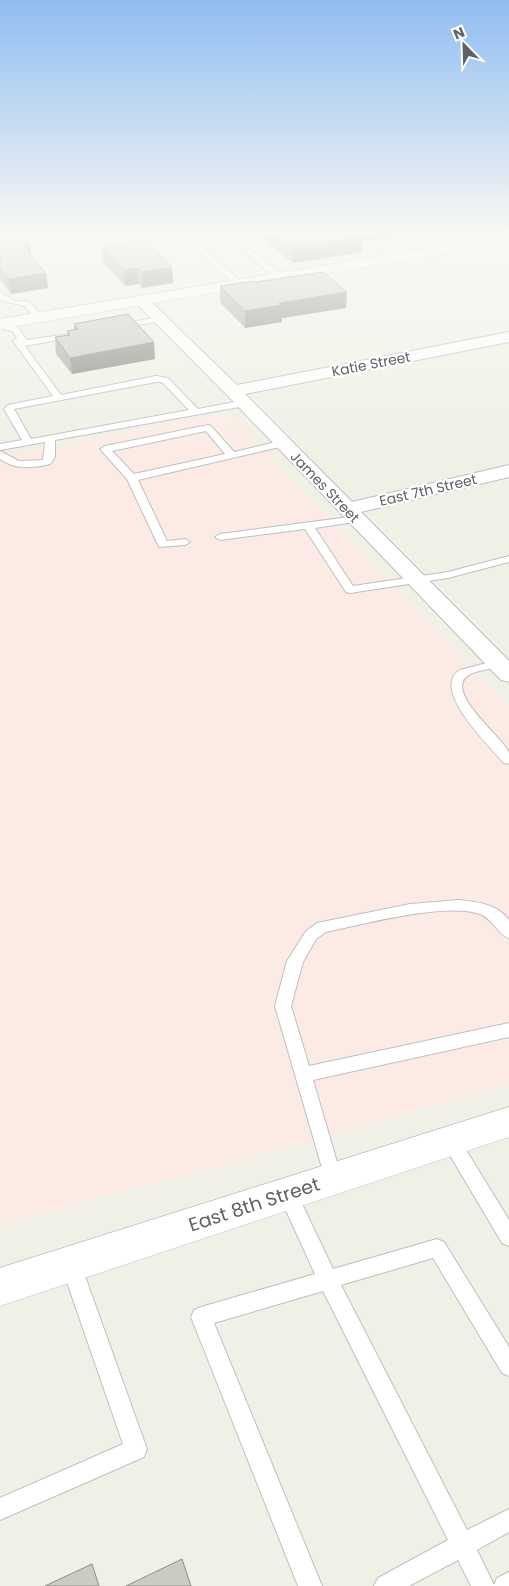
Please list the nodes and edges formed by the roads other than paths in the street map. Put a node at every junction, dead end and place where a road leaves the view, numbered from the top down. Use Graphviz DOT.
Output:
graph roads {
  1 [pos="30,307"];
  2 [pos="99,307"];
  3 [pos="148,307"];
  4 [pos="38,317"];
  5 [pos="160,319"];
  6 [pos="4,325"];
  7 [pos="113,327"];
  8 [pos="85,332"];
  9 [pos="509,337"];
  10 [pos="18,343"];
  11 [pos="58,397"];
  12 [pos="239,397"];
  13 [pos="195,411"];
  14 [pos="50,438"];
  15 [pos="28,442"];
  16 [pos="284,443"];
  17 [pos="0,446"];
  18 [pos="0,454"];
  19 [pos="232,455"];
  20 [pos="509,471"];
  21 [pos="132,478"];
  22 [pos="352,514"];
  23 [pos="309,527"];
  24 [pos="220,537"];
  25 [pos="185,542"];
  26 [pos="509,559"];
  27 [pos="416,580"];
  28 [pos="505,666"];
  29 [pos="509,760"];
  30 [pos="509,932"];
  31 [pos="509,1030"];
  32 [pos="303,1075"];
  33 [pos="509,1122"];
  34 [pos="451,1140"];
  35 [pos="333,1179"];
  36 [pos="287,1193"];
  37 [pos="509,1237"];
  38 [pos="71,1263"];
  39 [pos="328,1280"];
  40 [pos="0,1287"];
  41 [pos="509,1366"];
  42 [pos="0,1509"];
  43 [pos="509,1520"];
  44 [pos="462,1545"];
  45 [pos="509,1584"];
  46 [pos="310,1586"];
  47 [pos="386,1586"];
  48 [pos="482,1586"];
  49 [pos="505,1586"];
  1 -- 4 [label="lane"];
  2 -- 4 [label="street"];
  3 -- 5 [label="street, James Street"];
  4 -- 6 [label="street"];
  5 -- 7 [label="lane"];
  5 -- 12 [label="street, James Street"];
  6 -- 10 [label="lane"];
  8 -- 10 [label="lane"];
  9 -- 12 [label="street, Katie Street"];
  10 -- 11 [label="lane"];
  11 -- 13 [label="lane"];
  11 -- 15 [label="lane"];
  12 -- 13 [label="lane"];
  12 -- 16 [label="street, James Street"];
  13 -- 14 [label="lane"];
  14 -- 15 [label="lane"];
  14 -- 18 [label="lane"];
  15 -- 17 [label="lane"];
  16 -- 19 [label="lane"];
  16 -- 22 [label="street, James Street"];
  19 -- 21 [label="lane"];
  19 -- 21 [label="lane"];
  20 -- 22 [label="street, East 7th Street"];
  21 -- 25 [label="lane"];
  22 -- 23 [label="lane"];
  22 -- 27 [label="street, James Street"];
  23 -- 24 [label="lane"];
  23 -- 27 [label="lane"];
  26 -- 27 [label="lane"];
  27 -- 28 [label="street, James Street"];
  28 -- 29 [label="lane"];
  30 -- 32 [label="lane"];
  31 -- 32 [label="lane"];
  32 -- 35 [label="lane"];
  33 -- 34 [label="street, East 8th Street"];
  34 -- 35 [label="street, East 8th Street"];
  34 -- 37 [label="lane"];
  35 -- 36 [label="street, East 8th Street"];
  36 -- 38 [label="street, East 8th Street"];
  36 -- 39 [label="lane"];
  38 -- 40 [label="street, East 8th Street"];
  38 -- 42 [label="lane"];
  39 -- 41 [label="lane"];
  39 -- 44 [label="lane"];
  39 -- 46 [label="lane"];
  43 -- 44 [label="lane"];
  44 -- 47 [label="lane"];
  44 -- 48 [label="lane"];
  45 -- 49 [label="lane"];
}
